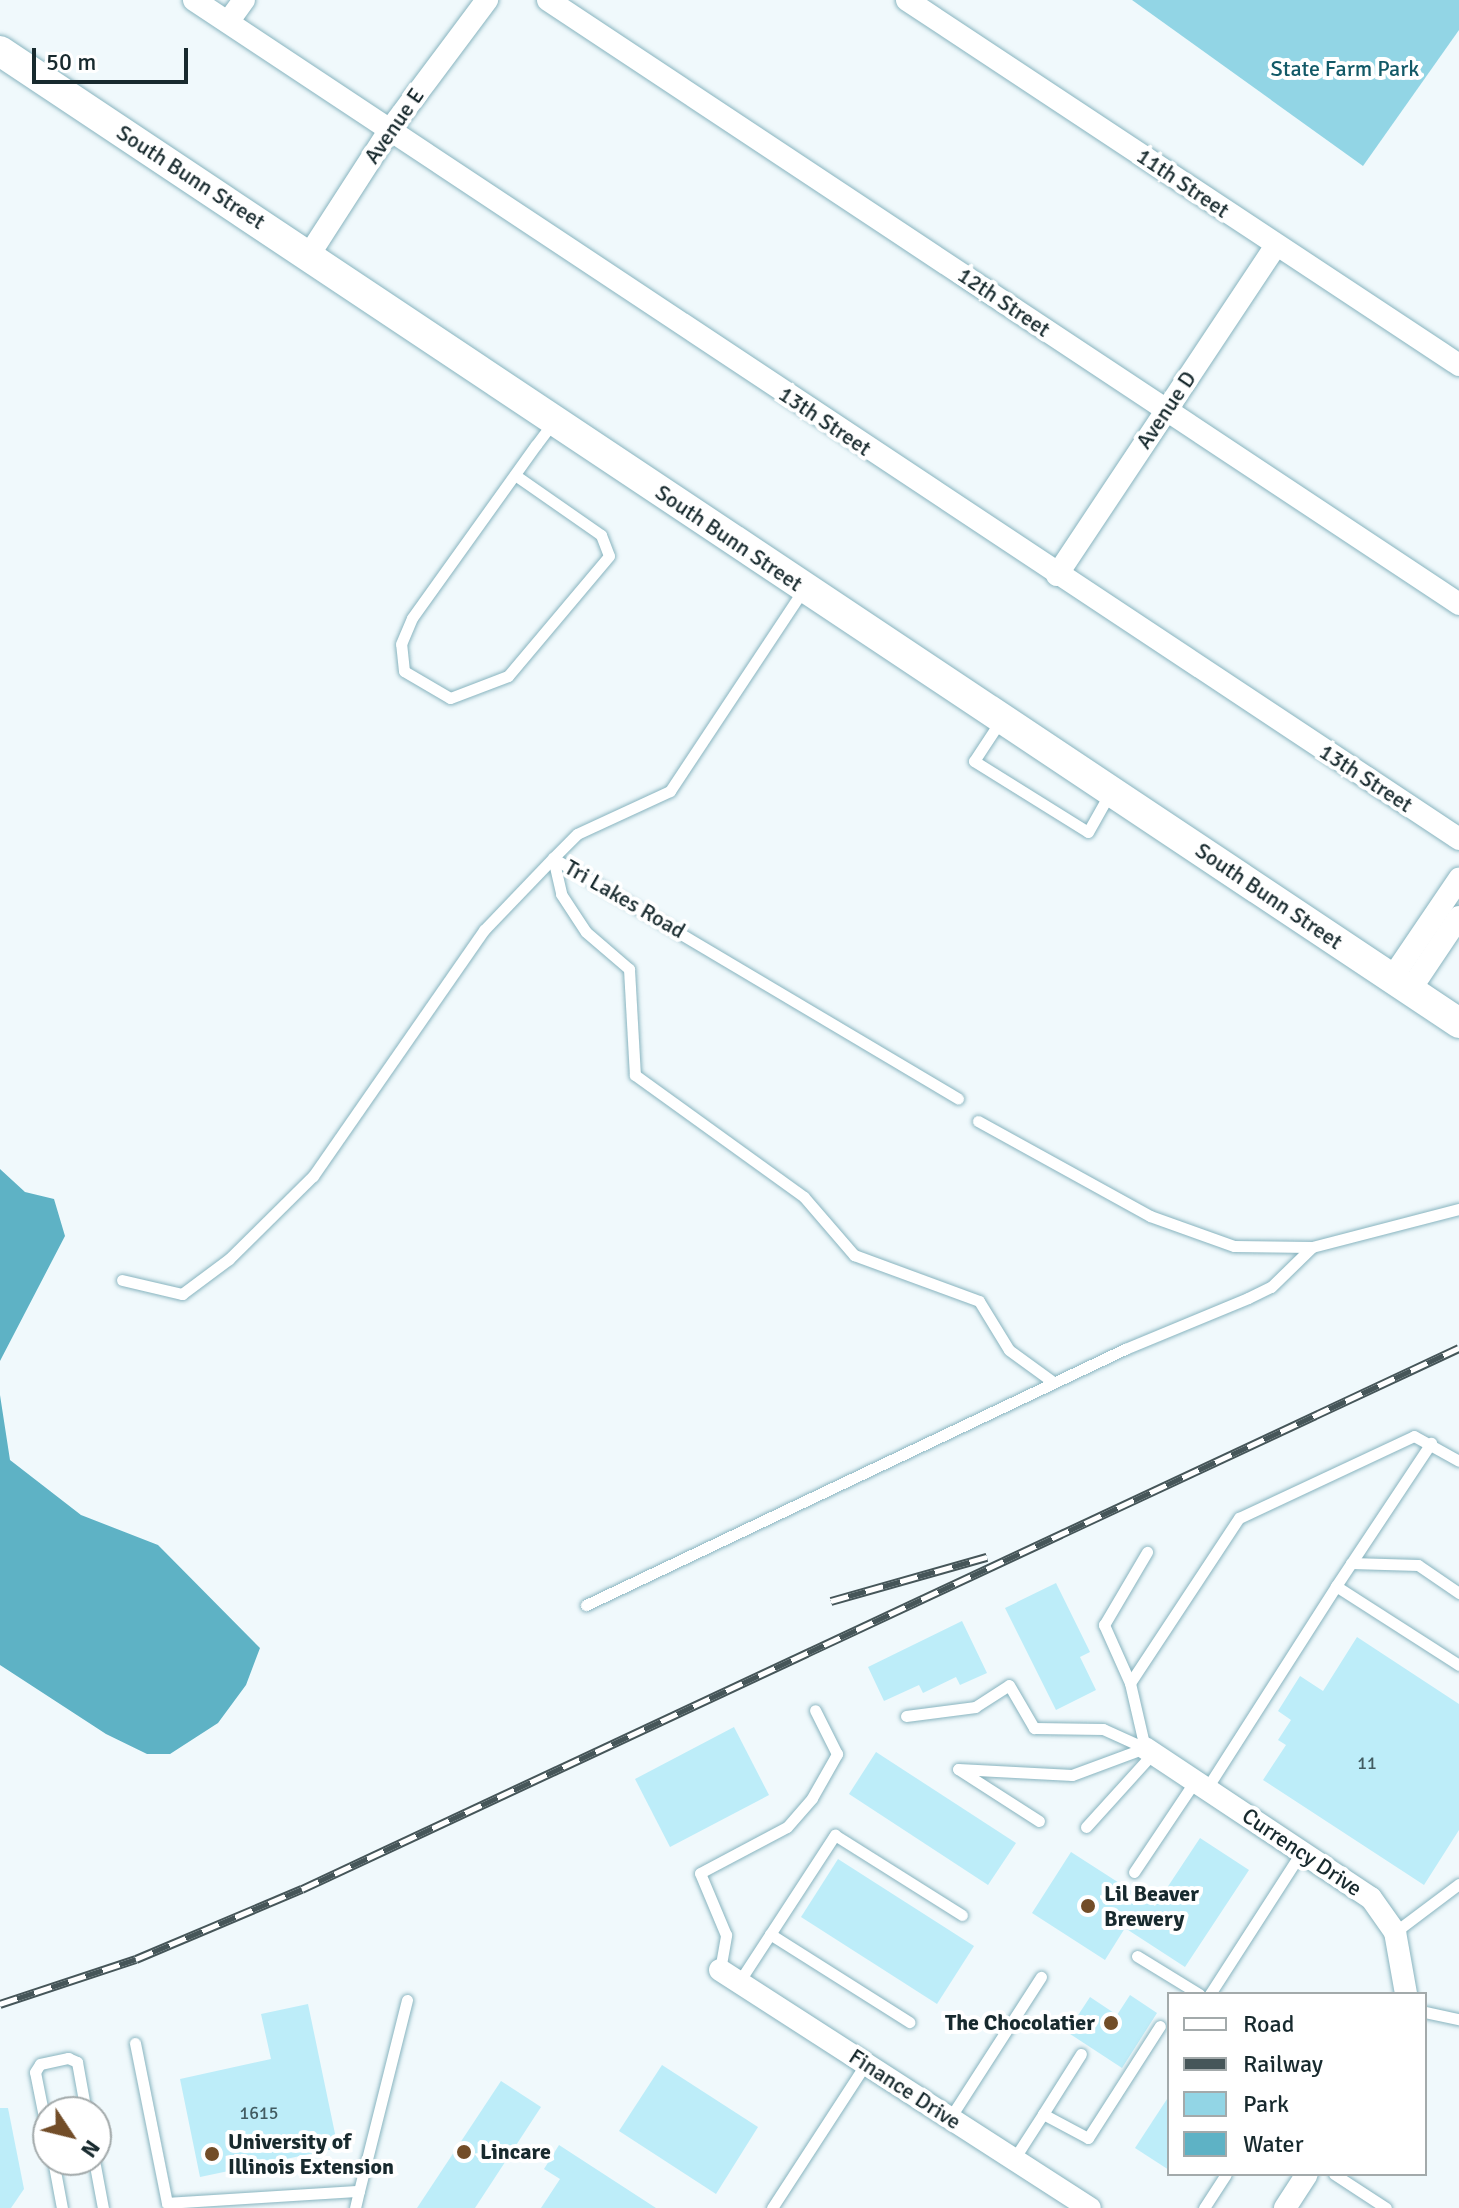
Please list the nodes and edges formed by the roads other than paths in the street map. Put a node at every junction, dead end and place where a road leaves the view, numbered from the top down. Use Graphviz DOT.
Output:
graph roads {
  1 [pos="194,0"];
  2 [pos="244,0"];
  3 [pos="487,0"];
  4 [pos="548,0"];
  5 [pos="907,0"];
  6 [pos="228,22"];
  7 [pos="0,51"];
  8 [pos="389,131"];
  9 [pos="1276,246"];
  10 [pos="309,255"];
  11 [pos="1459,365"];
  12 [pos="1166,409"];
  13 [pos="554,421"];
  14 [pos="515,475"];
  15 [pos="1057,575"];
  16 [pos="804,588"];
  17 [pos="1459,604"];
  18 [pos="1002,719"];
  19 [pos="1111,791"];
  20 [pos="1459,839"];
  21 [pos="553,858"];
  22 [pos="1459,879"];
  23 [pos="1459,917"];
  24 [pos="1401,984"];
  25 [pos="1459,1023"];
  26 [pos="958,1098"];
  27 [pos="978,1121"];
  28 [pos="1459,1209"];
  29 [pos="1312,1247"];
  30 [pos="122,1280"];
  31 [pos="1053,1382"];
  32 [pos="1431,1443"];
  33 [pos="1459,1461"];
  34 [pos="1147,1552"];
  35 [pos="1351,1563"];
  36 [pos="1336,1586"];
  37 [pos="1459,1593"];
  38 [pos="586,1605"];
  39 [pos="1459,1665"];
  40 [pos="1130,1683"];
  41 [pos="815,1710"];
  42 [pos="906,1716"];
  43 [pos="1149,1751"];
  44 [pos="1201,1785"];
  45 [pos="1039,1821"];
  46 [pos="1086,1827"];
  47 [pos="1303,1851"];
  48 [pos="1134,1872"];
  49 [pos="1459,1884"];
  50 [pos="962,1915"];
  51 [pos="1395,1932"];
  52 [pos="770,1934"];
  53 [pos="1137,1956"];
  54 [pos="730,1976"];
  55 [pos="1041,1977"];
  56 [pos="1196,1992"];
  57 [pos="1211,1992"];
  58 [pos="1406,1992"];
  59 [pos="407,2000"];
  60 [pos="1427,2012"];
  61 [pos="1459,2019"];
  62 [pos="909,2022"];
  63 [pos="1160,2026"];
  64 [pos="135,2043"];
  65 [pos="1081,2054"];
  66 [pos="866,2063"];
  67 [pos="40,2096"];
  68 [pos="83,2096"];
  69 [pos="1043,2114"];
  70 [pos="950,2118"];
  71 [pos="1014,2159"];
  72 [pos="56,2176"];
  73 [pos="97,2176"];
  74 [pos="1225,2176"];
  75 [pos="1306,2176"];
  76 [pos="1337,2176"];
  77 [pos="359,2191"];
  78 [pos="167,2206"];
  79 [pos="1290,2206"];
  80 [pos="62,2208"];
  81 [pos="103,2208"];
  82 [pos="355,2208"];
  83 [pos="772,2208"];
  84 [pos="1090,2208"];
  85 [pos="1204,2208"];
  86 [pos="1386,2208"];
  1 -- 6 [label="street, 13th Street"];
  2 -- 6 [label="street"];
  3 -- 8 [label="street, Avenue E"];
  4 -- 12 [label="street, 12th Street"];
  5 -- 9 [label="street, 11th Street"];
  6 -- 8 [label="street, 13th Street"];
  7 -- 10 [label="street, South Bunn Street"];
  8 -- 10 [label="street, Avenue E"];
  8 -- 15 [label="street, 13th Street"];
  9 -- 11 [label="street, 11th Street"];
  9 -- 12 [label="street, Avenue D"];
  10 -- 13 [label="street, South Bunn Street"];
  12 -- 15 [label="street, Avenue D"];
  12 -- 17 [label="street, 12th Street"];
  13 -- 14 [label="lane"];
  13 -- 16 [label="street, South Bunn Street"];
  14 -- 14 [label="lane"];
  15 -- 20 [label="street, 13th Street"];
  16 -- 18 [label="street, South Bunn Street"];
  16 -- 21 [label="lane"];
  18 -- 19 [label="street, South Bunn Street"];
  18 -- 19 [label="lane"];
  19 -- 24 [label="street, South Bunn Street"];
  21 -- 26 [label="lane, Tri Lakes Road"];
  21 -- 30 [label="lane, Tri Lakes Road"];
  21 -- 31 [label="lane"];
  22 -- 24 [label="street"];
  23 -- 24 [label="street"];
  24 -- 25 [label="street, South Bunn Street"];
  27 -- 29 [label="lane"];
  28 -- 29 [label="lane"];
  29 -- 31 [label="lane"];
  31 -- 38 [label="lane"];
  32 -- 33 [label="lane"];
  32 -- 35 [label="lane"];
  32 -- 40 [label="lane"];
  34 -- 40 [label="lane"];
  35 -- 36 [label="lane"];
  35 -- 37 [label="lane"];
  36 -- 39 [label="lane"];
  36 -- 44 [label="lane"];
  40 -- 43 [label="lane"];
  41 -- 54 [label="lane"];
  42 -- 43 [label="lane"];
  43 -- 44 [label="street, Currency Drive"];
  43 -- 45 [label="lane"];
  43 -- 46 [label="lane"];
  44 -- 47 [label="street, Currency Drive"];
  44 -- 48 [label="lane"];
  47 -- 51 [label="street, Currency Drive"];
  47 -- 57 [label="lane"];
  49 -- 51 [label="lane"];
  50 -- 52 [label="lane"];
  51 -- 58 [label="street, Currency Drive"];
  52 -- 54 [label="lane"];
  52 -- 62 [label="lane"];
  53 -- 56 [label="lane"];
  54 -- 66 [label="street, Finance Drive"];
  55 -- 70 [label="lane"];
  59 -- 77 [label="lane"];
  60 -- 61 [label="lane"];
  63 -- 69 [label="lane"];
  64 -- 78 [label="lane"];
  65 -- 69 [label="lane"];
  66 -- 70 [label="street, Finance Drive"];
  66 -- 83 [label="lane"];
  67 -- 68 [label="lane"];
  69 -- 71 [label="lane"];
  70 -- 71 [label="street, Finance Drive"];
  71 -- 84 [label="street, Finance Drive"];
  72 -- 80 [label="lane"];
  73 -- 81 [label="lane"];
  74 -- 85 [label="lane"];
  75 -- 79 [label="street"];
  76 -- 86 [label="lane"];
  77 -- 78 [label="lane"];
  77 -- 82 [label="lane"];
}
